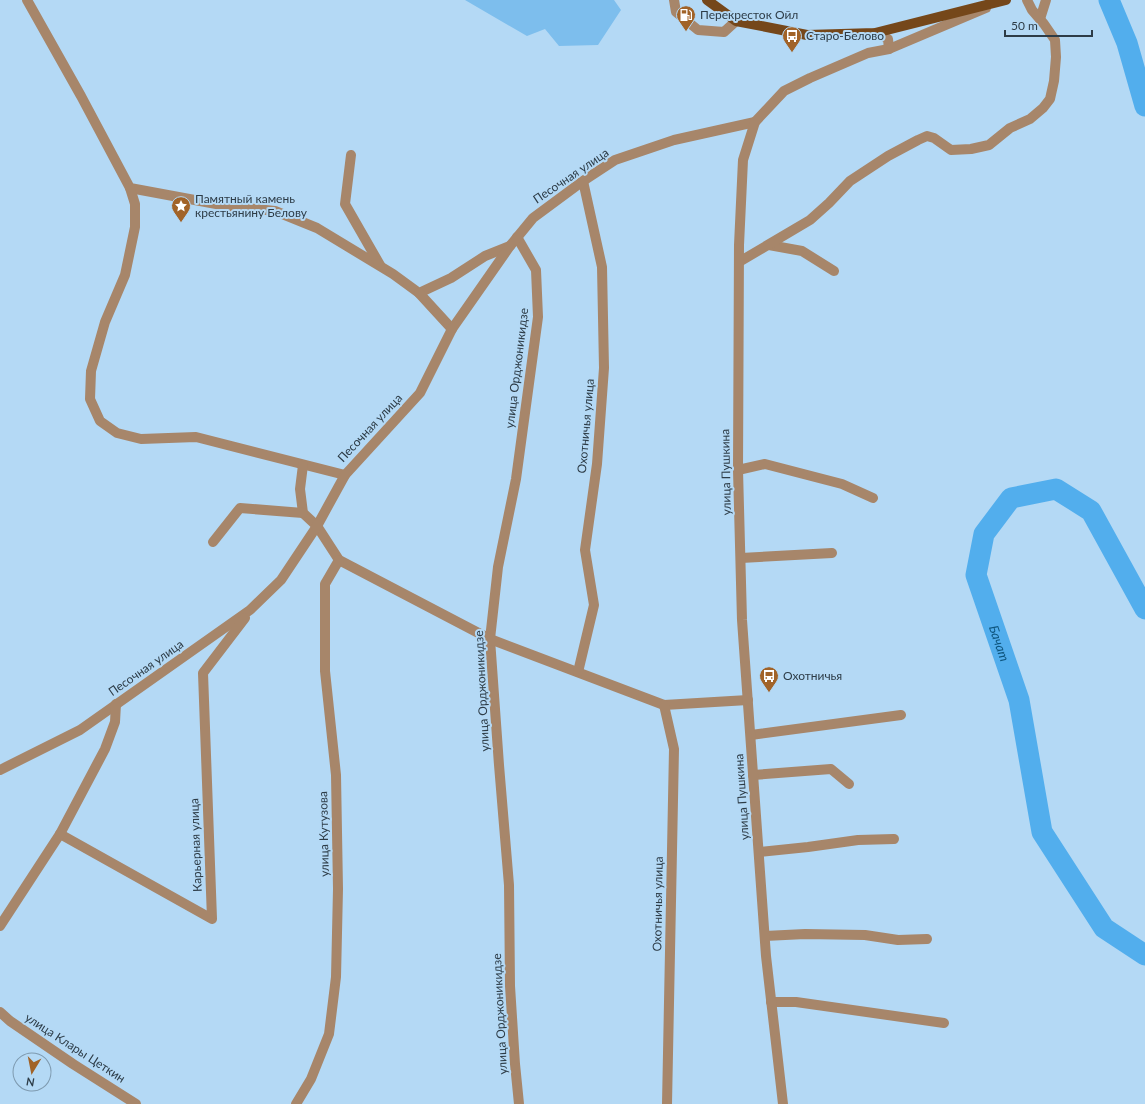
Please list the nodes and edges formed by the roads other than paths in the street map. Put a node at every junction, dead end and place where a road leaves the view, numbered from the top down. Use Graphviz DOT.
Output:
graph roads {
  1 [pos="27,0"];
  2 [pos="674,0"];
  3 [pos="707,0"];
  4 [pos="1005,0"];
  5 [pos="1027,0"];
  6 [pos="1046,0"];
  7 [pos="1040,19"];
  8 [pos="736,21"];
  9 [pos="875,33"];
  10 [pos="889,49"];
  11 [pos="755,122"];
  12 [pos="350,155"];
  13 [pos="583,181"];
  14 [pos="130,188"];
  15 [pos="517,238"];
  16 [pos="769,245"];
  17 [pos="510,246"];
  18 [pos="739,262"];
  19 [pos="381,267"];
  20 [pos="834,271"];
  21 [pos="419,293"];
  22 [pos="452,329"];
  23 [pos="303,465"];
  24 [pos="738,470"];
  25 [pos="344,475"];
  26 [pos="872,498"];
  27 [pos="303,513"];
  28 [pos="317,526"];
  29 [pos="213,542"];
  30 [pos="832,553"];
  31 [pos="741,558"];
  32 [pos="339,560"];
  33 [pos="250,610"];
  34 [pos="490,639"];
  35 [pos="578,672"];
  36 [pos="748,700"];
  37 [pos="116,704"];
  38 [pos="664,705"];
  39 [pos="901,716"];
  40 [pos="751,735"];
  41 [pos="0,770"];
  42 [pos="753,775"];
  43 [pos="849,784"];
  44 [pos="60,834"];
  45 [pos="894,839"];
  46 [pos="759,852"];
  47 [pos="0,926"];
  48 [pos="765,936"];
  49 [pos="927,938"];
  50 [pos="771,1002"];
  51 [pos="0,1012"];
  52 [pos="944,1023"];
  53 [pos="136,1104"];
  54 [pos="296,1104"];
  55 [pos="518,1104"];
  56 [pos="667,1104"];
  57 [pos="783,1104"];
  1 -- 14 [label="street"];
  2 -- 8 [label="street"];
  3 -- 8 [label="main road"];
  4 -- 9 [label="main road"];
  4 -- 10 [label="street, улица Пушкина"];
  5 -- 7 [label="street"];
  6 -- 7 [label="street"];
  7 -- 16 [label="street"];
  8 -- 9 [label="main road"];
  9 -- 10 [label="street"];
  10 -- 11 [label="street, улица Пушкина"];
  11 -- 13 [label="street, Песочная улица"];
  11 -- 18 [label="street, улица Пушкина"];
  12 -- 19 [label="street"];
  13 -- 15 [label="street, Песочная улица"];
  13 -- 35 [label="street, Охотничья улица"];
  14 -- 19 [label="street"];
  14 -- 23 [label="street"];
  15 -- 17 [label="street, Песочная улица"];
  15 -- 34 [label="street, улица Орджоникидзе"];
  16 -- 18 [label="street"];
  16 -- 20 [label="street"];
  17 -- 21 [label="street"];
  17 -- 22 [label="street, Песочная улица"];
  18 -- 24 [label="street, улица Пушкина"];
  19 -- 21 [label="street"];
  21 -- 22 [label="street"];
  22 -- 25 [label="street, Песочная улица"];
  23 -- 25 [label="street"];
  23 -- 27 [label="street"];
  24 -- 26 [label="street"];
  24 -- 31 [label="street, улица Пушкина"];
  25 -- 28 [label="street, Песочная улица"];
  27 -- 28 [label="street"];
  27 -- 29 [label="street"];
  28 -- 32 [label="street"];
  28 -- 33 [label="street, Песочная улица"];
  30 -- 31 [label="street"];
  31 -- 36 [label="street, улица Пушкина"];
  32 -- 34 [label="street"];
  32 -- 54 [label="street, улица Кутузова"];
  33 -- 37 [label="street, Песочная улица"];
  33 -- 44 [label="street, Карьерная улица"];
  34 -- 35 [label="street"];
  34 -- 55 [label="street, улица Орджоникидзе"];
  35 -- 38 [label="street"];
  36 -- 38 [label="street"];
  36 -- 40 [label="street, улица Пушкина"];
  37 -- 41 [label="street, Песочная улица"];
  37 -- 44 [label="street"];
  38 -- 56 [label="street, Охотничья улица"];
  39 -- 40 [label="street"];
  40 -- 42 [label="street, улица Пушкина"];
  42 -- 43 [label="street"];
  42 -- 46 [label="street, улица Пушкина"];
  44 -- 47 [label="street"];
  45 -- 46 [label="street"];
  46 -- 48 [label="street, улица Пушкина"];
  48 -- 49 [label="street"];
  48 -- 50 [label="street, улица Пушкина"];
  50 -- 52 [label="street"];
  50 -- 57 [label="street, улица Пушкина"];
  51 -- 53 [label="street, улица Клары Цеткин"];
}
